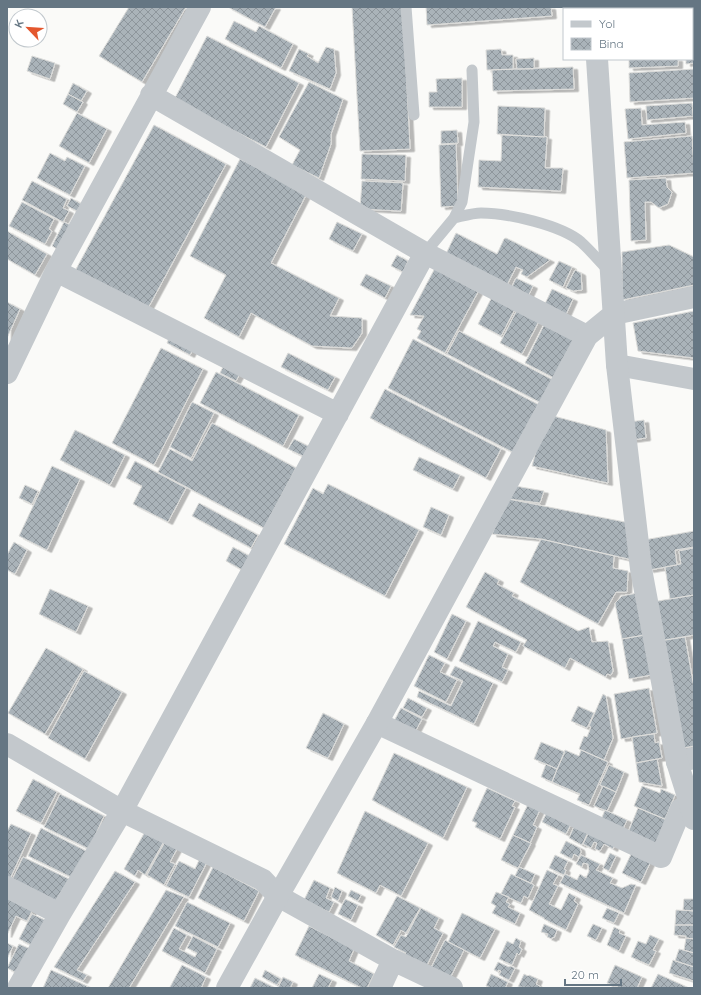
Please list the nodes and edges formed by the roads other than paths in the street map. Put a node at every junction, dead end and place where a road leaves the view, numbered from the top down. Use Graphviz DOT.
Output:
graph roads {
  1 [pos="200,7"];
  2 [pos="406,7"];
  3 [pos="597,60"];
  4 [pos="472,70"];
  5 [pos="151,95"];
  6 [pos="414,115"];
  7 [pos="454,218"];
  8 [pos="425,253"];
  9 [pos="56,271"];
  10 [pos="612,274"];
  11 [pos="694,297"];
  12 [pos="614,314"];
  13 [pos="587,336"];
  14 [pos="617,365"];
  15 [pos="7,373"];
  16 [pos="694,379"];
  17 [pos="338,414"];
  18 [pos="377,723"];
  19 [pos="7,744"];
  20 [pos="686,760"];
  21 [pos="692,811"];
  22 [pos="122,812"];
  23 [pos="7,887"];
  24 [pos="278,896"];
  25 [pos="60,914"];
  26 [pos="393,960"];
  27 [pos="18,988"];
  28 [pos="227,988"];
  29 [pos="380,988"];
  30 [pos="452,988"];
  1 -- 5 [label="street"];
  2 -- 6 [label="lane"];
  3 -- 10 [label="street"];
  4 -- 7 [label="lane"];
  5 -- 8 [label="street"];
  5 -- 9 [label="street"];
  7 -- 8 [label="lane"];
  7 -- 10 [label="lane"];
  8 -- 13 [label="street"];
  8 -- 17 [label="street"];
  9 -- 15 [label="street"];
  9 -- 17 [label="street"];
  10 -- 12 [label="street"];
  11 -- 12 [label="street"];
  12 -- 13 [label="street"];
  12 -- 14 [label="street"];
  13 -- 18 [label="street"];
  14 -- 16 [label="street"];
  14 -- 20 [label="street"];
  17 -- 22 [label="street"];
  18 -- 21 [label="street"];
  18 -- 24 [label="street"];
  19 -- 22 [label="street"];
  20 -- 21 [label="street"];
  22 -- 24 [label="street"];
  22 -- 25 [label="street"];
  23 -- 25 [label="street"];
  24 -- 26 [label="street"];
  24 -- 28 [label="street"];
  25 -- 27 [label="street"];
  26 -- 29 [label="street"];
  26 -- 30 [label="street"];
}
